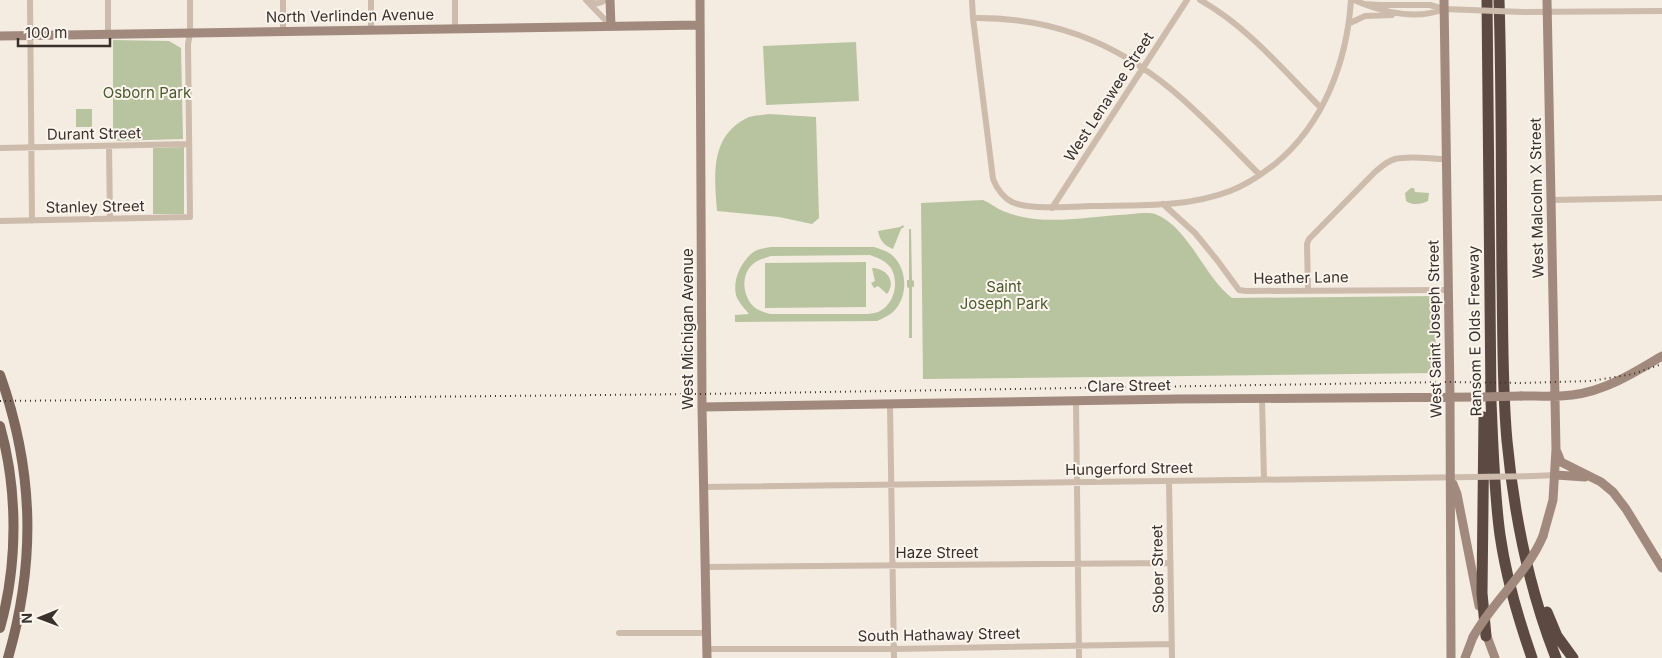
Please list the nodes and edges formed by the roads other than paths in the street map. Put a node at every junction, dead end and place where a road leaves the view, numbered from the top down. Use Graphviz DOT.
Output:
graph roads {
  1 [pos="30,0"];
  2 [pos="108,0"];
  3 [pos="190,0"];
  4 [pos="283,0"];
  5 [pos="371,0"];
  6 [pos="454,0"];
  7 [pos="605,0"];
  8 [pos="610,0"];
  9 [pos="700,0"];
  10 [pos="972,0"];
  11 [pos="1186,0"];
  12 [pos="1200,0"];
  13 [pos="1353,0"];
  14 [pos="1487,0"];
  15 [pos="1499,0"];
  16 [pos="1547,0"];
  17 [pos="587,1"];
  18 [pos="1364,4"];
  19 [pos="1444,4"];
  20 [pos="1662,11"];
  21 [pos="1548,12"];
  22 [pos="1403,15"];
  23 [pos="973,18"];
  24 [pos="1350,23"];
  25 [pos="700,25"];
  26 [pos="611,26"];
  27 [pos="455,27"];
  28 [pos="371,29"];
  29 [pos="283,31"];
  30 [pos="108,34"];
  31 [pos="190,34"];
  32 [pos="0,36"];
  33 [pos="30,36"];
  34 [pos="1144,68"];
  35 [pos="1321,108"];
  36 [pos="189,144"];
  37 [pos="109,146"];
  38 [pos="31,147"];
  39 [pos="0,148"];
  40 [pos="1446,159"];
  41 [pos="1260,175"];
  42 [pos="1662,198"];
  43 [pos="1551,200"];
  44 [pos="1163,204"];
  45 [pos="1052,208"];
  46 [pos="110,219"];
  47 [pos="32,221"];
  48 [pos="0,222"];
  49 [pos="1489,257"];
  50 [pos="1308,290"];
  51 [pos="1448,290"];
  52 [pos="1662,356"];
  53 [pos="0,375"];
  54 [pos="1556,396"];
  55 [pos="1450,398"];
  56 [pos="1262,399"];
  57 [pos="1076,401"];
  58 [pos="890,405"];
  59 [pos="702,407"];
  60 [pos="0,426"];
  61 [pos="1556,449"];
  62 [pos="1556,476"];
  63 [pos="1450,477"];
  64 [pos="1264,479"];
  65 [pos="1595,479"];
  66 [pos="1169,480"];
  67 [pos="1078,482"];
  68 [pos="891,484"];
  69 [pos="704,487"];
  70 [pos="1514,496"];
  71 [pos="1170,563"];
  72 [pos="1078,564"];
  73 [pos="893,566"];
  74 [pos="705,567"];
  75 [pos="1662,568"];
  76 [pos="0,628"];
  77 [pos="620,633"];
  78 [pos="706,633"];
  79 [pos="1486,636"];
  80 [pos="1171,644"];
  81 [pos="1079,646"];
  82 [pos="894,649"];
  83 [pos="707,654"];
  84 [pos="8,658"];
  85 [pos="894,658"];
  86 [pos="1079,658"];
  87 [pos="1172,658"];
  88 [pos="1451,658"];
  89 [pos="1465,658"];
  90 [pos="1495,658"];
  91 [pos="1532,658"];
  92 [pos="1556,658"];
  93 [pos="1573,658"];
  1 -- 33 [label="street"];
  2 -- 30 [label="street"];
  3 -- 31 [label="street"];
  4 -- 29 [label="street"];
  5 -- 28 [label="street"];
  6 -- 27 [label="street"];
  7 -- 17 [label="street"];
  8 -- 26 [label="street"];
  9 -- 25 [label="street, West Michigan Avenue"];
  10 -- 23 [label="street"];
  11 -- 34 [label="street, West Lenawee Street"];
  12 -- 35 [label="street"];
  13 -- 18 [label="street"];
  13 -- 24 [label="street"];
  14 -- 49 [label="highway, Ransom E Olds Freeway"];
  15 -- 70 [label="highway, Ransom E Olds Freeway"];
  16 -- 21 [label="street, West Malcolm X Street"];
  17 -- 26 [label="street"];
  18 -- 19 [label="street"];
  18 -- 22 [label="street"];
  19 -- 21 [label="street, bridge"];
  19 -- 22 [label="street"];
  19 -- 40 [label="street, West Saint Joseph Street"];
  20 -- 21 [label="street"];
  21 -- 43 [label="street, West Malcolm X Street"];
  22 -- 24 [label="street"];
  23 -- 34 [label="street"];
  23 -- 45 [label="street"];
  24 -- 35 [label="street"];
  25 -- 26 [label="street, North Verlinden Avenue"];
  25 -- 59 [label="street, West Michigan Avenue"];
  26 -- 27 [label="street, North Verlinden Avenue"];
  27 -- 28 [label="street, North Verlinden Avenue"];
  28 -- 29 [label="street, North Verlinden Avenue"];
  29 -- 31 [label="street, North Verlinden Avenue"];
  30 -- 31 [label="street, North Verlinden Avenue"];
  30 -- 33 [label="street, North Verlinden Avenue"];
  31 -- 36 [label="street"];
  32 -- 33 [label="street, North Verlinden Avenue"];
  33 -- 38 [label="street"];
  34 -- 41 [label="street"];
  34 -- 45 [label="street, West Lenawee Street"];
  35 -- 41 [label="street"];
  36 -- 37 [label="street, Durant Street"];
  36 -- 46 [label="street, Stanley Street"];
  37 -- 38 [label="street, Durant Street"];
  37 -- 46 [label="street"];
  38 -- 39 [label="street, Durant Street"];
  38 -- 47 [label="street"];
  40 -- 50 [label="street"];
  40 -- 51 [label="street, West Saint Joseph Street"];
  41 -- 44 [label="street"];
  42 -- 43 [label="street"];
  43 -- 54 [label="street, West Malcolm X Street"];
  44 -- 45 [label="street"];
  44 -- 50 [label="street, Heather Lane"];
  46 -- 47 [label="street, Stanley Street"];
  47 -- 48 [label="street, Stanley Street"];
  49 -- 79 [label="highway"];
  49 -- 91 [label="highway, Ransom E Olds Freeway"];
  50 -- 51 [label="street, Heather Lane"];
  51 -- 55 [label="street, West Saint Joseph Street"];
  52 -- 54 [label="street, Clare Street"];
  53 -- 84 [label="main road"];
  54 -- 55 [label="street, Clare Street, bridge"];
  54 -- 61 [label="street, West Malcolm X Street"];
  55 -- 56 [label="street, Clare Street"];
  55 -- 63 [label="street, West Saint Joseph Street"];
  56 -- 57 [label="street, Clare Street"];
  56 -- 64 [label="street"];
  57 -- 58 [label="street, Clare Street"];
  57 -- 67 [label="street"];
  58 -- 59 [label="street, Clare Street"];
  58 -- 68 [label="street"];
  59 -- 69 [label="street, West Michigan Avenue"];
  60 -- 76 [label="main road"];
  61 -- 62 [label="street, West Malcolm X Street"];
  61 -- 65 [label="street"];
  62 -- 63 [label="street, Hungerford Street, bridge"];
  62 -- 65 [label="street"];
  62 -- 89 [label="street, West Malcolm X Street, bridge"];
  63 -- 64 [label="street, Hungerford Street"];
  63 -- 79 [label="street"];
  63 -- 88 [label="street, West Saint Joseph Street"];
  64 -- 66 [label="street, Hungerford Street"];
  65 -- 75 [label="street"];
  66 -- 67 [label="street, Hungerford Street"];
  66 -- 71 [label="street, Sober Street"];
  67 -- 68 [label="street, Hungerford Street"];
  67 -- 72 [label="street"];
  68 -- 69 [label="street, Hungerford Street"];
  68 -- 73 [label="street"];
  69 -- 74 [label="street, West Michigan Avenue"];
  70 -- 92 [label="highway"];
  70 -- 93 [label="highway"];
  71 -- 72 [label="street, Haze Street"];
  71 -- 80 [label="street, Sober Street"];
  72 -- 73 [label="street, Haze Street"];
  72 -- 81 [label="street"];
  73 -- 74 [label="street, Haze Street"];
  73 -- 82 [label="street"];
  74 -- 78 [label="street, West Michigan Avenue"];
  77 -- 78 [label="street"];
  78 -- 83 [label="street, West Michigan Avenue"];
  79 -- 90 [label="street"];
  80 -- 81 [label="street, South Hathaway Street"];
  80 -- 87 [label="street, Sober Street"];
  81 -- 82 [label="street, South Hathaway Street"];
  81 -- 86 [label="street"];
  82 -- 83 [label="street, South Hathaway Street"];
  82 -- 85 [label="street"];
}
